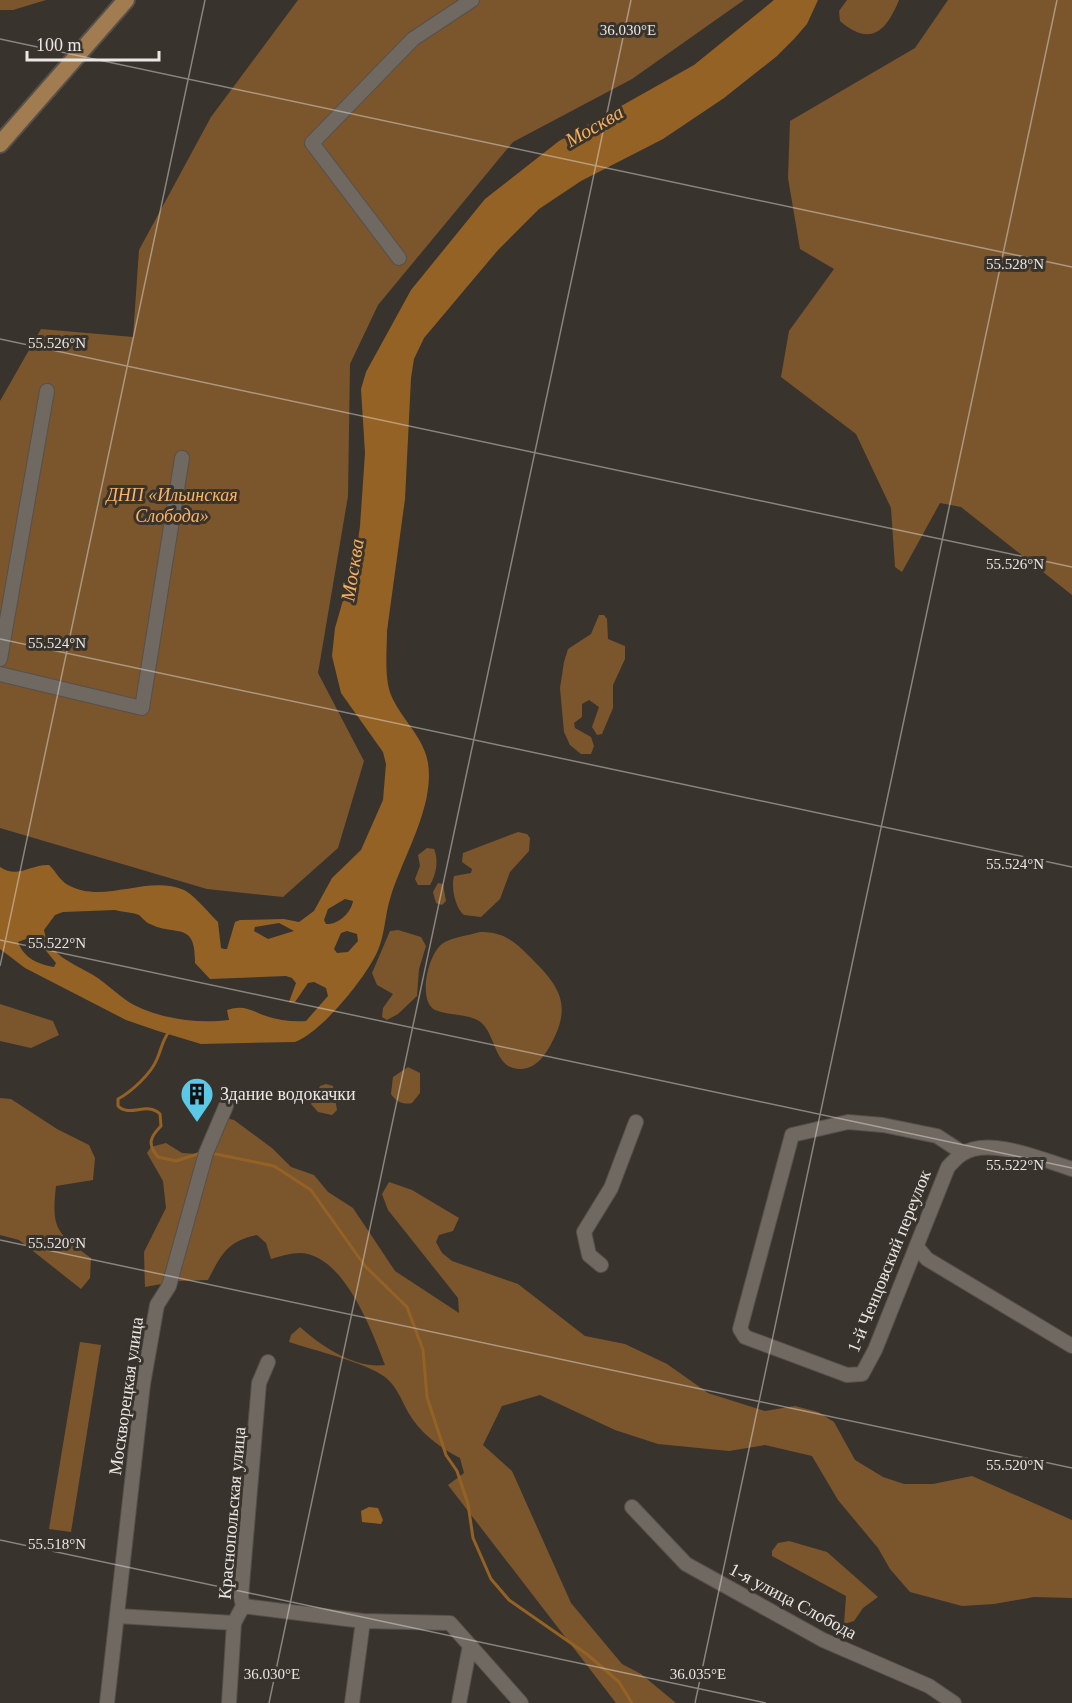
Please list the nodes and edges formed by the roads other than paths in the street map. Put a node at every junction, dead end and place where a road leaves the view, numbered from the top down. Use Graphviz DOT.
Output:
graph roads {
  1 [pos="126,0"];
  2 [pos="472,0"];
  3 [pos="0,144"];
  4 [pos="399,258"];
  5 [pos="47,392"];
  6 [pos="182,458"];
  7 [pos="0,659"];
  8 [pos="0,674"];
  9 [pos="226,1106"];
  10 [pos="636,1122"];
  11 [pos="963,1153"];
  12 [pos="1072,1169"];
  13 [pos="916,1247"];
  14 [pos="601,1265"];
  15 [pos="1072,1346"];
  16 [pos="268,1362"];
  17 [pos="632,1507"];
  18 [pos="243,1606"];
  19 [pos="118,1616"];
  20 [pos="363,1621"];
  21 [pos="234,1623"];
  22 [pos="470,1645"];
  23 [pos="107,1703"];
  24 [pos="229,1703"];
  25 [pos="352,1703"];
  26 [pos="459,1703"];
  27 [pos="521,1703"];
  28 [pos="954,1703"];
  1 -- 3 [label="main road"];
  2 -- 4 [label="street"];
  5 -- 7 [label="street"];
  6 -- 8 [label="street"];
  9 -- 19 [label="street, Москворецкая улица"];
  10 -- 14 [label="street"];
  11 -- 12 [label="street"];
  11 -- 13 [label="street, 1-й Ченцовский переулок"];
  11 -- 13 [label="street, 1-й Ченцовский переулок"];
  13 -- 15 [label="street"];
  16 -- 18 [label="street, Краснопольская улица"];
  17 -- 28 [label="street, 1-я улица Слобода"];
  18 -- 20 [label="street"];
  18 -- 21 [label="street, Краснопольская улица"];
  19 -- 21 [label="street"];
  19 -- 23 [label="street, Москворецкая улица"];
  20 -- 22 [label="street"];
  20 -- 25 [label="street"];
  21 -- 24 [label="street, Краснопольская улица"];
  22 -- 26 [label="street"];
  22 -- 27 [label="street"];
}
